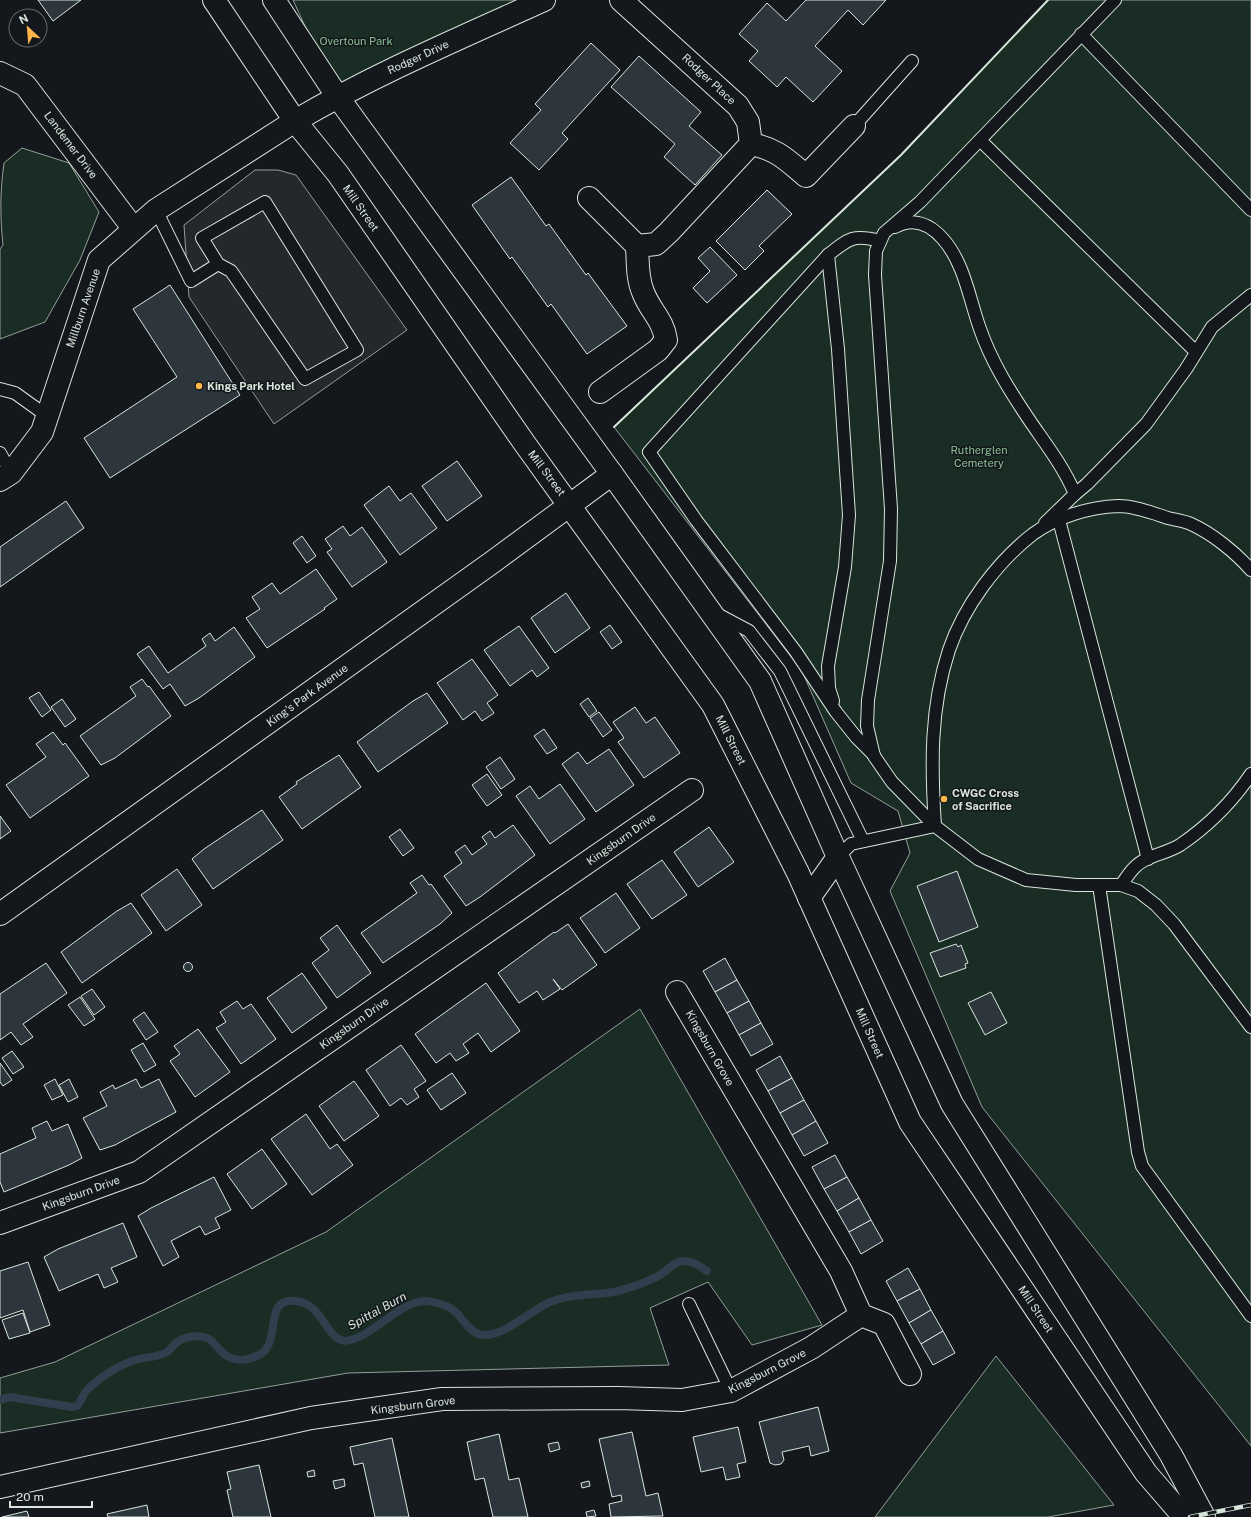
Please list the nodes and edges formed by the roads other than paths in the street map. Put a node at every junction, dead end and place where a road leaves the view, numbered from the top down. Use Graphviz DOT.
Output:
graph roads {
  1 [pos="214,0"];
  2 [pos="274,0"];
  3 [pos="544,0"];
  4 [pos="621,0"];
  5 [pos="1115,0"];
  6 [pos="1081,34"];
  7 [pos="912,61"];
  8 [pos="0,73"];
  9 [pos="337,96"];
  10 [pos="295,120"];
  11 [pos="854,126"];
  12 [pos="980,140"];
  13 [pos="751,144"];
  14 [pos="589,198"];
  15 [pos="156,210"];
  16 [pos="1251,210"];
  17 [pos="134,228"];
  18 [pos="882,237"];
  19 [pos="637,246"];
  20 [pos="828,255"];
  21 [pos="218,264"];
  22 [pos="1251,295"];
  23 [pos="1196,352"];
  24 [pos="0,389"];
  25 [pos="600,392"];
  26 [pos="47,416"];
  27 [pos="0,453"];
  28 [pos="612,474"];
  29 [pos="5,476"];
  30 [pos="1075,494"];
  31 [pos="570,504"];
  32 [pos="1059,520"];
  33 [pos="1034,534"];
  34 [pos="1251,570"];
  35 [pos="709,610"];
  36 [pos="842,720"];
  37 [pos="874,756"];
  38 [pos="1251,774"];
  39 [pos="692,790"];
  40 [pos="935,826"];
  41 [pos="863,841"];
  42 [pos="838,857"];
  43 [pos="1148,859"];
  44 [pos="1099,885"];
  45 [pos="1121,885"];
  46 [pos="809,898"];
  47 [pos="0,914"];
  48 [pos="677,992"];
  49 [pos="1251,1026"];
  50 [pos="0,1223"];
  51 [pos="689,1304"];
  52 [pos="861,1314"];
  53 [pos="1251,1316"];
  54 [pos="910,1374"];
  55 [pos="731,1391"];
  56 [pos="0,1487"];
  57 [pos="1184,1517"];
  58 [pos="1204,1517"];
  1 -- 10 [label="main road, Mill Street"];
  2 -- 9 [label="main road"];
  3 -- 9 [label="main road, Rodger Drive"];
  4 -- 13 [label="main road, Rodger Place"];
  5 -- 6 [label="lane"];
  6 -- 12 [label="lane"];
  6 -- 16 [label="lane"];
  7 -- 11 [label="lane"];
  8 -- 17 [label="main road, Landemer Drive"];
  9 -- 10 [label="main road, Rodger Drive"];
  9 -- 28 [label="main road"];
  10 -- 15 [label="main road, Millburn Avenue"];
  10 -- 31 [label="main road, Mill Street"];
  11 -- 13 [label="main road"];
  12 -- 18 [label="lane"];
  12 -- 23 [label="lane"];
  13 -- 19 [label="main road"];
  14 -- 19 [label="main road"];
  15 -- 17 [label="main road, Millburn Avenue"];
  15 -- 21 [label="lane"];
  17 -- 26 [label="main road, Millburn Avenue"];
  18 -- 20 [label="lane"];
  18 -- 30 [label="lane"];
  18 -- 37 [label="lane"];
  19 -- 25 [label="main road"];
  20 -- 36 [label="lane"];
  20 -- 36 [label="lane"];
  21 -- 21 [label="lane"];
  22 -- 23 [label="lane"];
  23 -- 30 [label="lane"];
  24 -- 26 [label="lane"];
  26 -- 29 [label="main road, Millburn Avenue"];
  27 -- 29 [label="lane"];
  28 -- 31 [label="main road, King's Park Avenue"];
  28 -- 35 [label="main road"];
  30 -- 33 [label="lane"];
  31 -- 46 [label="main road, Mill Street"];
  31 -- 47 [label="main road, King's Park Avenue"];
  32 -- 33 [label="lane"];
  32 -- 34 [label="lane"];
  32 -- 43 [label="lane"];
  33 -- 40 [label="lane"];
  35 -- 41 [label="lane"];
  35 -- 42 [label="main road"];
  36 -- 37 [label="lane"];
  37 -- 40 [label="lane"];
  38 -- 43 [label="lane"];
  39 -- 50 [label="main road, Kingsburn Drive"];
  40 -- 41 [label="lane"];
  40 -- 44 [label="lane"];
  41 -- 42 [label="lane"];
  42 -- 46 [label="main road"];
  42 -- 58 [label="main road"];
  43 -- 45 [label="lane"];
  44 -- 45 [label="lane"];
  44 -- 53 [label="lane"];
  45 -- 49 [label="lane"];
  46 -- 57 [label="main road, Mill Street"];
  48 -- 52 [label="main road, Kingsburn Grove"];
  51 -- 55 [label="lane"];
  52 -- 54 [label="main road"];
  52 -- 55 [label="main road, Kingsburn Grove"];
  55 -- 56 [label="main road, Kingsburn Grove"];
}
